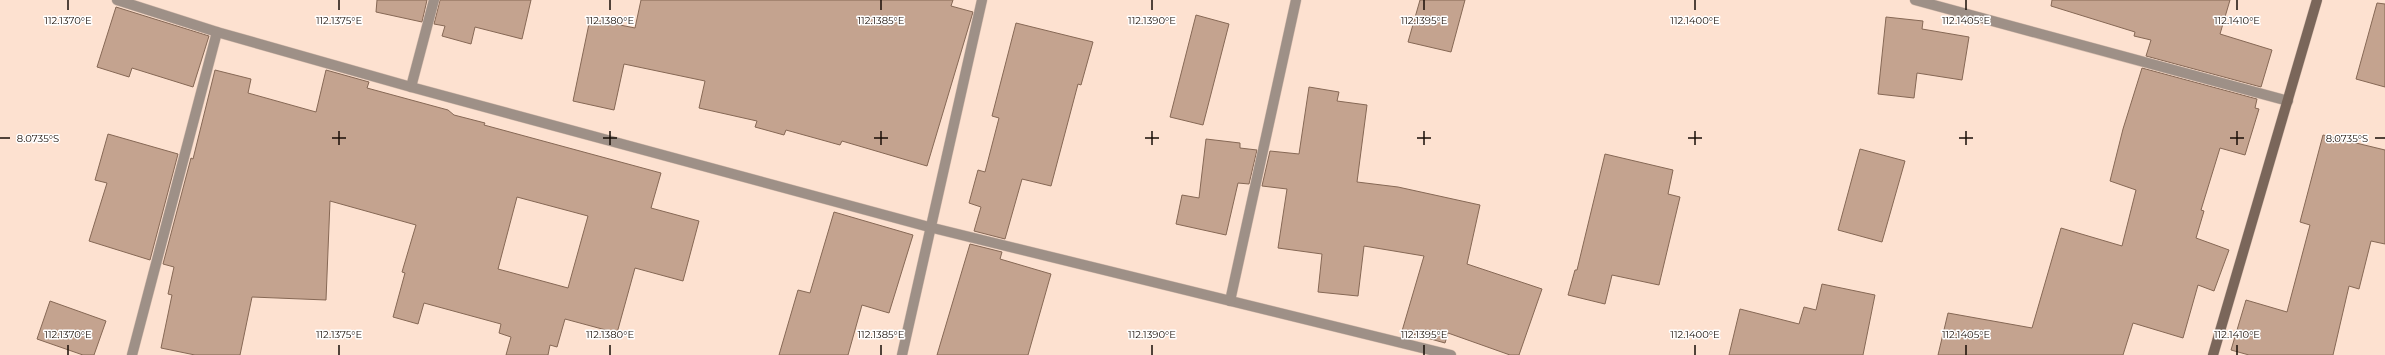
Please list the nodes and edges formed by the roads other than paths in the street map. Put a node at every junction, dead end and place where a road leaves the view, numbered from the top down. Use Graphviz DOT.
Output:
graph roads {
  1 [pos="117,0"];
  2 [pos="434,0"];
  3 [pos="982,0"];
  4 [pos="1296,0"];
  5 [pos="1915,0"];
  6 [pos="2317,0"];
  7 [pos="217,32"];
  8 [pos="411,87"];
  9 [pos="2288,102"];
  10 [pos="929,227"];
  11 [pos="1230,301"];
  12 [pos="132,355"];
  13 [pos="902,355"];
  14 [pos="1451,355"];
  15 [pos="2213,355"];
  1 -- 7 [label="street"];
  2 -- 8 [label="street"];
  3 -- 10 [label="street"];
  4 -- 11 [label="street"];
  5 -- 9 [label="street"];
  6 -- 9 [label="street"];
  7 -- 8 [label="street"];
  7 -- 12 [label="street"];
  8 -- 10 [label="street"];
  9 -- 15 [label="street"];
  10 -- 11 [label="street"];
  10 -- 13 [label="street"];
  11 -- 14 [label="street"];
}
